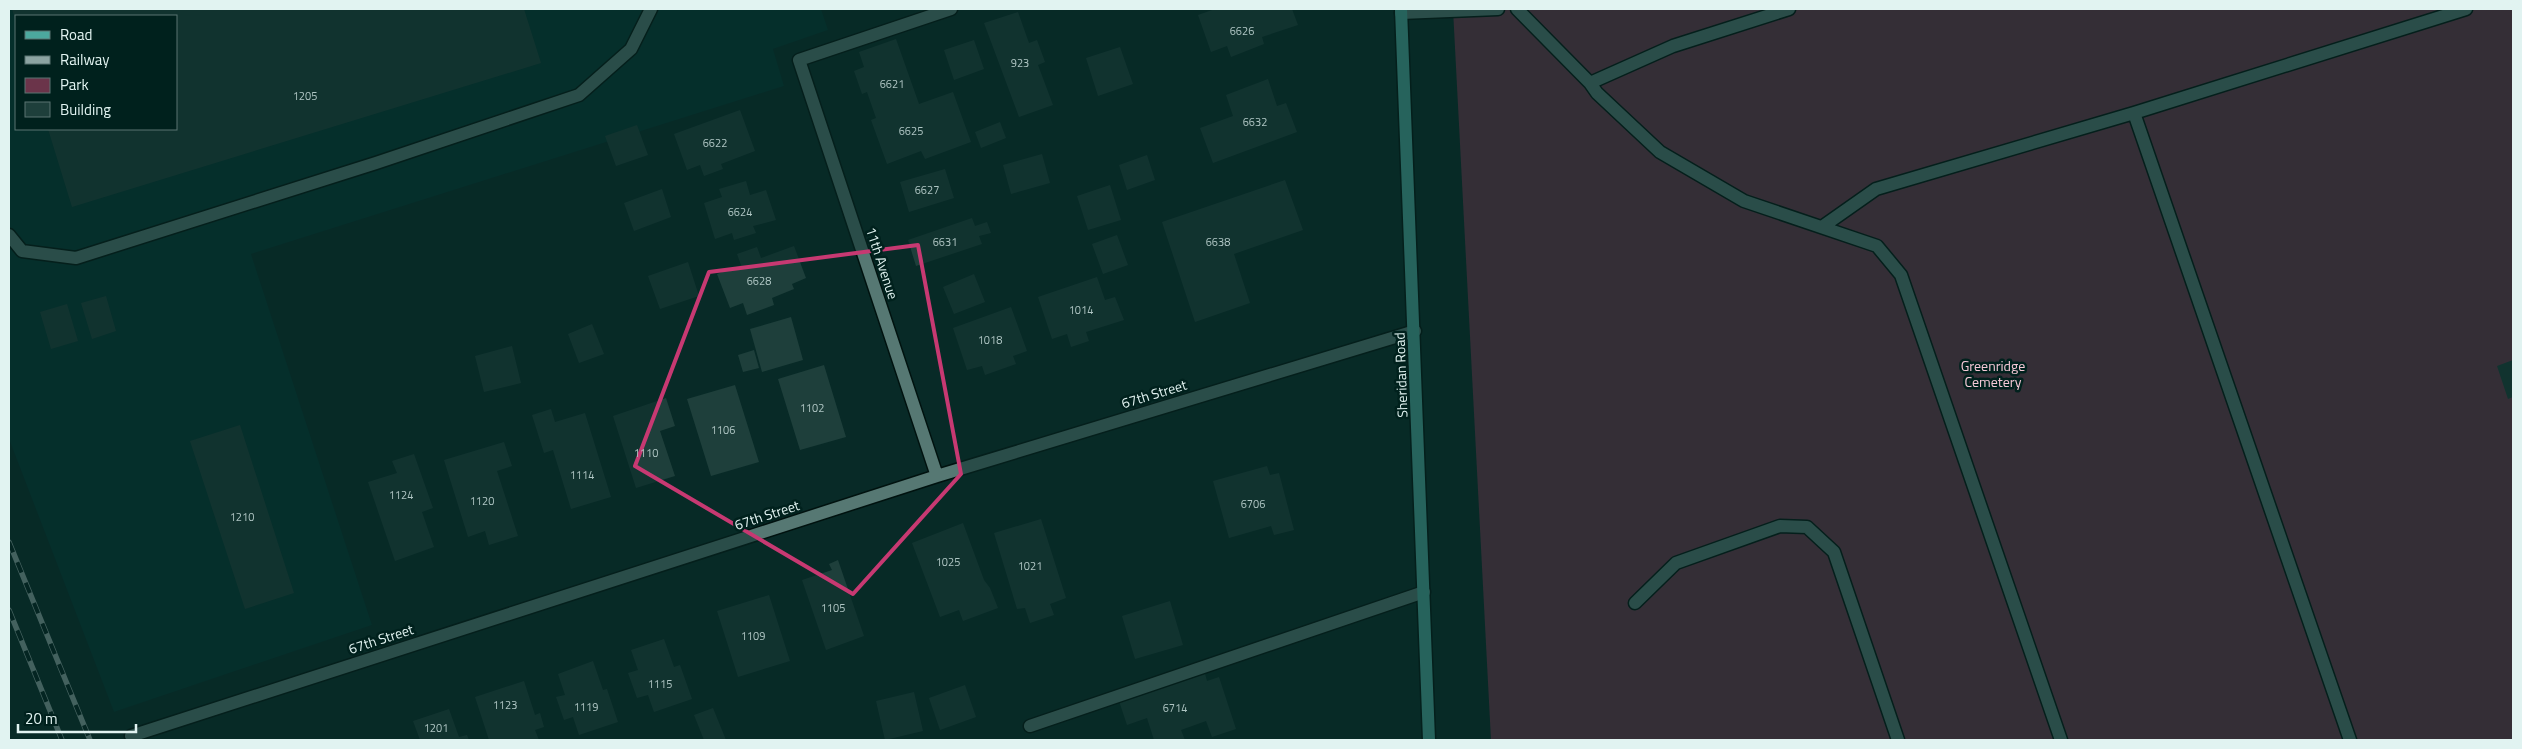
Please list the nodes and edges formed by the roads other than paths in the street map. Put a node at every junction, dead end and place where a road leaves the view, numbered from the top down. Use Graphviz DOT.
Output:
graph roads {
  1 [pos="651,9"];
  2 [pos="951,9"];
  3 [pos="1498,9"];
  4 [pos="1517,9"];
  5 [pos="1789,9"];
  6 [pos="2466,9"];
  7 [pos="1401,11"];
  8 [pos="1590,83"];
  9 [pos="2134,113"];
  10 [pos="1822,227"];
  11 [pos="9,235"];
  12 [pos="1415,331"];
  13 [pos="937,476"];
  14 [pos="1424,592"];
  15 [pos="1635,603"];
  16 [pos="1030,726"];
  17 [pos="131,736"];
  18 [pos="1430,740"];
  19 [pos="1898,740"];
  20 [pos="2061,740"];
  21 [pos="2350,740"];
  1 -- 11 [label="street"];
  2 -- 13 [label="street, 11th Avenue"];
  3 -- 7 [label="street"];
  4 -- 8 [label="street"];
  5 -- 8 [label="street"];
  6 -- 9 [label="street"];
  7 -- 12 [label="main road, Sheridan Road"];
  8 -- 10 [label="street"];
  9 -- 10 [label="street"];
  9 -- 21 [label="street"];
  10 -- 20 [label="street"];
  12 -- 13 [label="street, 67th Street"];
  12 -- 14 [label="main road, Sheridan Road"];
  13 -- 17 [label="street, 67th Street"];
  14 -- 16 [label="street"];
  14 -- 18 [label="main road, Sheridan Road"];
  15 -- 19 [label="street"];
}
